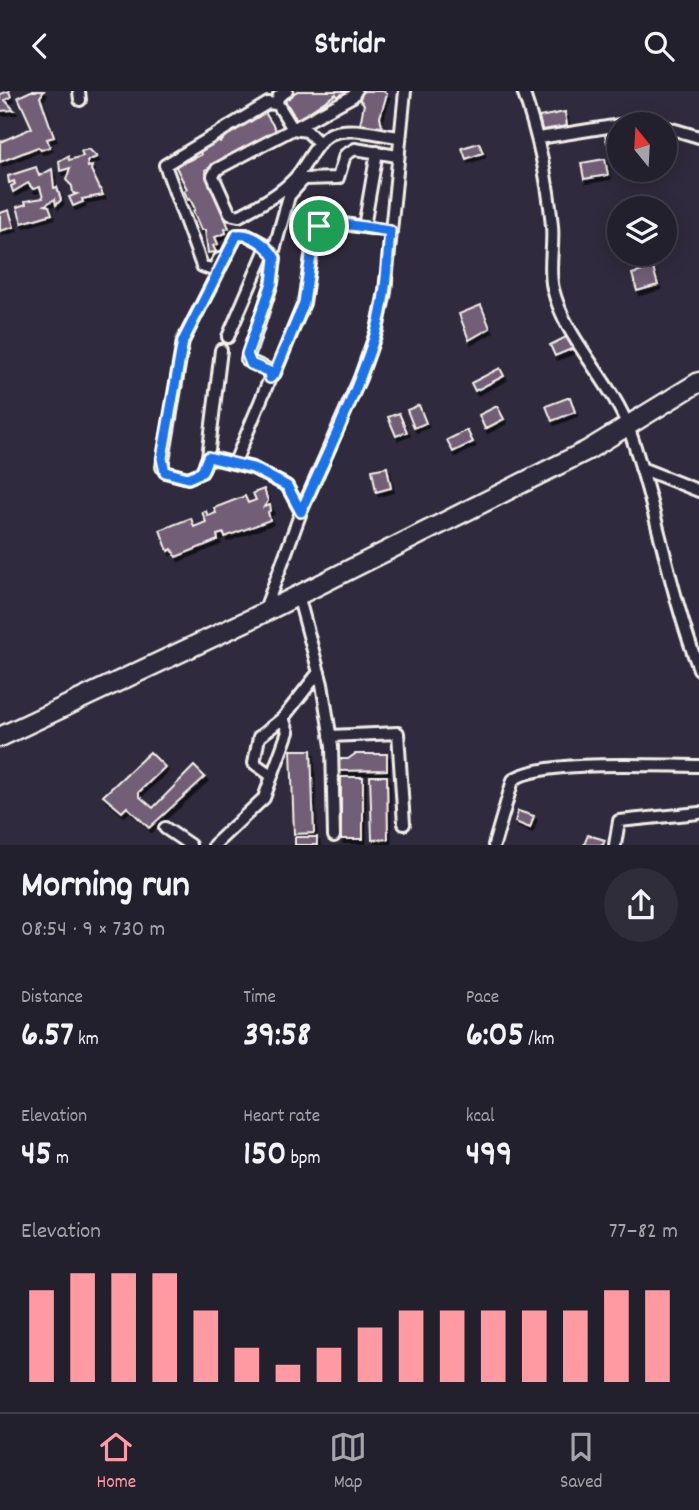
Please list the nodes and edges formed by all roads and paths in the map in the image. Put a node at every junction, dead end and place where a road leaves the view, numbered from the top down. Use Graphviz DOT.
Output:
graph roads {
  1 [pos="287,91"];
  2 [pos="356,91"];
  3 [pos="405,91"];
  4 [pos="523,91"];
  5 [pos="277,103"];
  6 [pos="607,127"];
  7 [pos="293,129"];
  8 [pos="677,131"];
  9 [pos="399,137"];
  10 [pos="699,137"];
  11 [pos="539,138"];
  12 [pos="319,143"];
  13 [pos="377,152"];
  14 [pos="397,156"];
  15 [pos="234,217"];
  16 [pos="364,227"];
  17 [pos="390,231"];
  18 [pos="269,251"];
  19 [pos="228,337"];
  20 [pos="221,350"];
  21 [pos="270,378"];
  22 [pos="699,382"];
  23 [pos="628,426"];
  24 [pos="208,457"];
  25 [pos="235,462"];
  26 [pos="640,468"];
  27 [pos="699,491"];
  28 [pos="301,512"];
  29 [pos="299,595"];
  30 [pos="264,612"];
  31 [pos="698,664"];
  32 [pos="319,672"];
  33 [pos="283,717"];
  34 [pos="331,736"];
  35 [pos="0,737"];
  36 [pos="699,766"];
  37 [pos="272,776"];
  38 [pos="699,813"];
  39 [pos="404,824"];
  40 [pos="165,828"];
  41 [pos="334,837"];
  42 [pos="190,845"];
  43 [pos="215,845"];
  44 [pos="494,845"];
  45 [pos="615,845"];
  1 -- 5 [label="street"];
  2 -- 7 [label="street"];
  3 -- 9 [label="street"];
  4 -- 11 [label="street"];
  5 -- 7 [label="street"];
  5 -- 15 [label="street"];
  6 -- 11 [label="street"];
  7 -- 12 [label="street"];
  7 -- 15 [label="street"];
  8 -- 10 [label="street"];
  9 -- 12 [label="street"];
  9 -- 14 [label="street"];
  11 -- 23 [label="street"];
  12 -- 15 [label="street"];
  13 -- 14 [label="street"];
  13 -- 16 [label="street"];
  13 -- 18 [label="street"];
  14 -- 17 [label="street"];
  16 -- 17 [label="street"];
  16 -- 21 [label="street"];
  17 -- 28 [label="street"];
  18 -- 19 [label="street"];
  18 -- 21 [label="street"];
  18 -- 24 [label="street"];
  20 -- 24 [label="street"];
  21 -- 25 [label="street"];
  22 -- 23 [label="main road"];
  23 -- 26 [label="street"];
  23 -- 29 [label="main road"];
  24 -- 25 [label="street"];
  25 -- 28 [label="street"];
  26 -- 27 [label="street"];
  26 -- 31 [label="street"];
  28 -- 30 [label="street"];
  29 -- 30 [label="main road"];
  29 -- 32 [label="street"];
  30 -- 35 [label="main road"];
  32 -- 33 [label="street"];
  32 -- 34 [label="street"];
  33 -- 37 [label="street"];
  33 -- 37 [label="street"];
  34 -- 39 [label="street"];
  34 -- 41 [label="street"];
  36 -- 44 [label="street"];
  37 -- 43 [label="street"];
  38 -- 45 [label="street"];
  40 -- 42 [label="street"];
}
